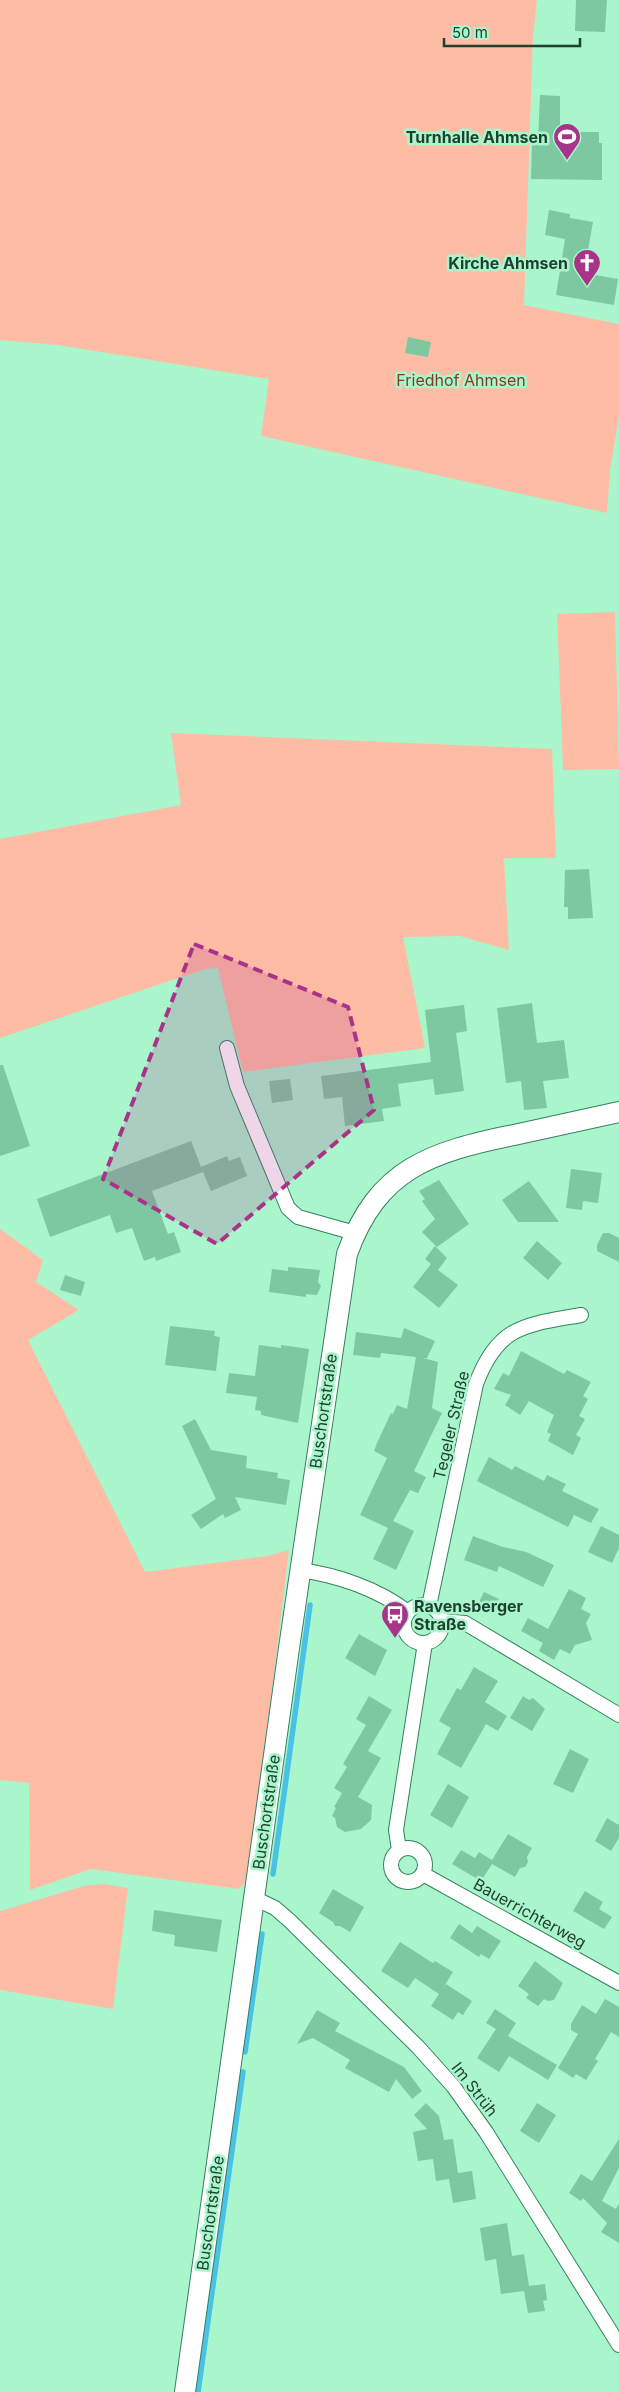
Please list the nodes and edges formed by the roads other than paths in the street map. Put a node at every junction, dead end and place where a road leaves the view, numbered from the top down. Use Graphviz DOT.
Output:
graph roads {
  1 [pos="227,1048"];
  2 [pos="619,1112"];
  3 [pos="355,1233"];
  4 [pos="582,1315"];
  5 [pos="300,1570"];
  6 [pos="429,1606"];
  7 [pos="408,1612"];
  8 [pos="443,1621"];
  9 [pos="425,1643"];
  10 [pos="619,1714"];
  11 [pos="399,1850"];
  12 [pos="424,1874"];
  13 [pos="254,1898"];
  14 [pos="619,1983"];
  15 [pos="619,2345"];
  16 [pos="185,2392"];
  1 -- 3 [label="street"];
  2 -- 3 [label="main road, Buschortstraße"];
  3 -- 5 [label="main road, Buschortstraße"];
  4 -- 6 [label="street, Tegeler Straße"];
  5 -- 7 [label="street"];
  5 -- 13 [label="main road, Buschortstraße"];
  6 -- 7 [label="street"];
  6 -- 8 [label="street"];
  7 -- 9 [label="street"];
  8 -- 9 [label="street"];
  8 -- 10 [label="street"];
  9 -- 11 [label="street"];
  11 -- 12 [label="street"];
  11 -- 12 [label="street"];
  12 -- 14 [label="street, Bauerrichterweg"];
  13 -- 15 [label="street, Im Strüh"];
  13 -- 16 [label="main road, Buschortstraße"];
}
